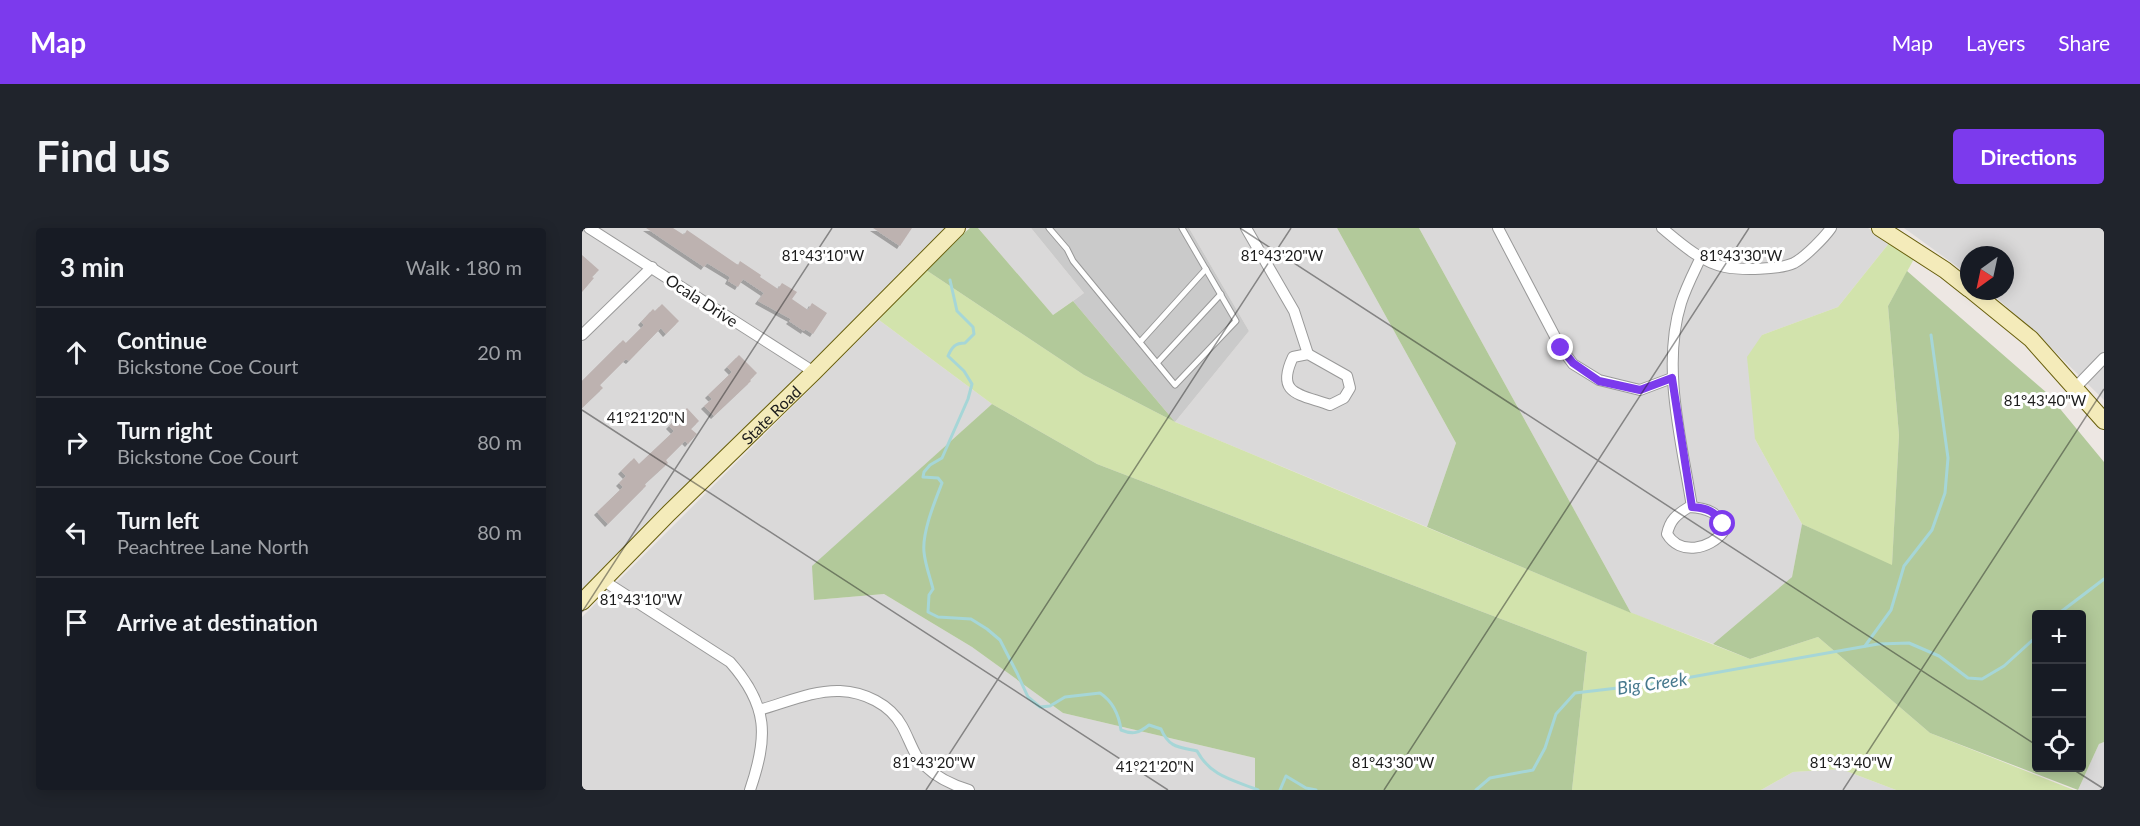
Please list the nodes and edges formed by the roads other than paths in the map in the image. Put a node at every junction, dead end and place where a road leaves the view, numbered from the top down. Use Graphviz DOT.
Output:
graph roads {
  1 [pos="589,228"];
  2 [pos="957,228"];
  3 [pos="1049,228"];
  4 [pos="1182,228"];
  5 [pos="1246,228"];
  6 [pos="1498,228"];
  7 [pos="1662,228"];
  8 [pos="1831,228"];
  9 [pos="1880,228"];
  10 [pos="1701,257"];
  11 [pos="651,267"];
  12 [pos="1206,269"];
  13 [pos="1960,282"];
  14 [pos="1221,294"];
  15 [pos="1982,300"];
  16 [pos="582,335"];
  17 [pos="1140,342"];
  18 [pos="1308,354"];
  19 [pos="2104,358"];
  20 [pos="1157,363"];
  21 [pos="814,372"];
  22 [pos="1672,378"];
  23 [pos="2074,388"];
  24 [pos="2104,421"];
  25 [pos="1692,507"];
  26 [pos="604,581"];
  27 [pos="582,602"];
  28 [pos="759,710"];
  29 [pos="750,790"];
  30 [pos="969,790"];
  1 -- 11 [label="street, Ocala Drive"];
  2 -- 21 [label="main road, State Road"];
  3 -- 17 [label="lane"];
  4 -- 12 [label="lane"];
  5 -- 18 [label="street"];
  6 -- 22 [label="street"];
  7 -- 10 [label="street"];
  8 -- 10 [label="street"];
  9 -- 13 [label="main road"];
  10 -- 22 [label="street"];
  11 -- 16 [label="street"];
  11 -- 21 [label="street, Ocala Drive"];
  12 -- 14 [label="lane"];
  12 -- 17 [label="lane"];
  14 -- 20 [label="lane"];
  14 -- 20 [label="lane"];
  15 -- 23 [label="main road"];
  17 -- 20 [label="lane"];
  18 -- 18 [label="street"];
  19 -- 23 [label="street"];
  21 -- 26 [label="main road, State Road"];
  22 -- 25 [label="street"];
  23 -- 24 [label="main road"];
  25 -- 25 [label="street"];
  26 -- 27 [label="main road, State Road"];
  26 -- 28 [label="street"];
  28 -- 29 [label="street"];
  28 -- 30 [label="street"];
}
